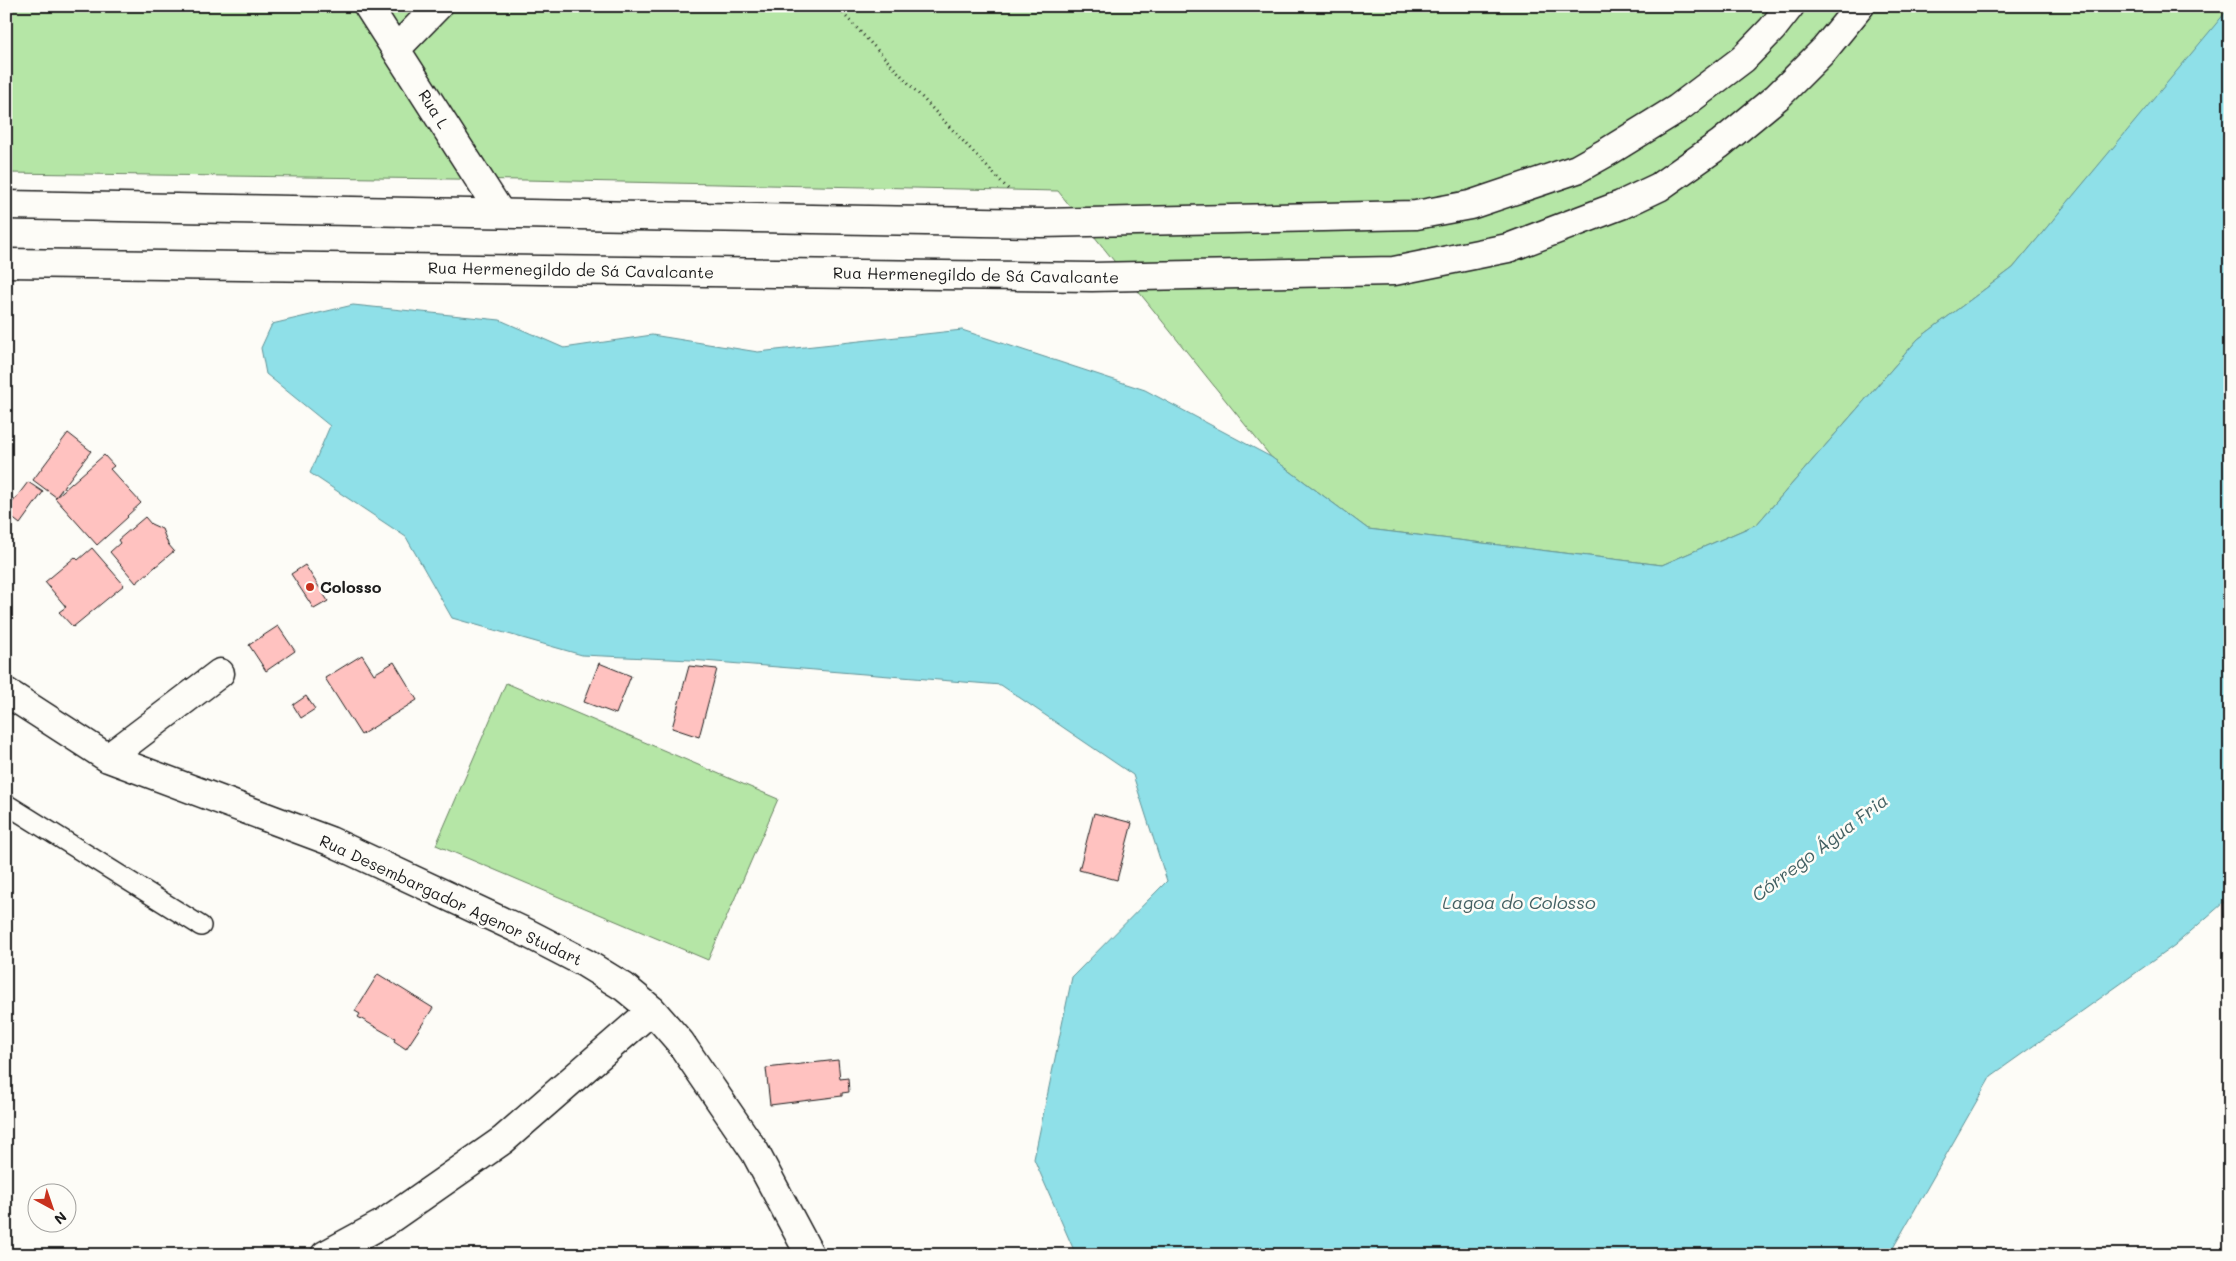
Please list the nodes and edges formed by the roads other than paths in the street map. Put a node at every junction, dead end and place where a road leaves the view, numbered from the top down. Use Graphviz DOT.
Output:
graph roads {
  1 [pos="368,6"];
  2 [pos="438,6"];
  3 [pos="1790,6"];
  4 [pos="1860,6"];
  5 [pos="396,49"];
  6 [pos="6,205"];
  7 [pos="500,212"];
  8 [pos="6,263"];
  9 [pos="220,673"];
  10 [pos="6,692"];
  11 [pos="108,758"];
  12 [pos="6,804"];
  13 [pos="201,926"];
  14 [pos="652,1010"];
  15 [pos="326,1255"];
  16 [pos="810,1255"];
  1 -- 5 [label="street, Rua L"];
  2 -- 5 [label="street"];
  3 -- 7 [label="street"];
  4 -- 8 [label="street, Rua Hermenegildo de Sá Cavalcante"];
  5 -- 7 [label="street, Rua L"];
  6 -- 7 [label="street"];
  9 -- 11 [label="street"];
  10 -- 11 [label="street, Rua Desembargador Agenor Studart"];
  11 -- 14 [label="street, Rua Desembargador Agenor Studart"];
  12 -- 13 [label="lane"];
  14 -- 15 [label="street"];
  14 -- 16 [label="street, Rua Desembargador Agenor Studart"];
}
